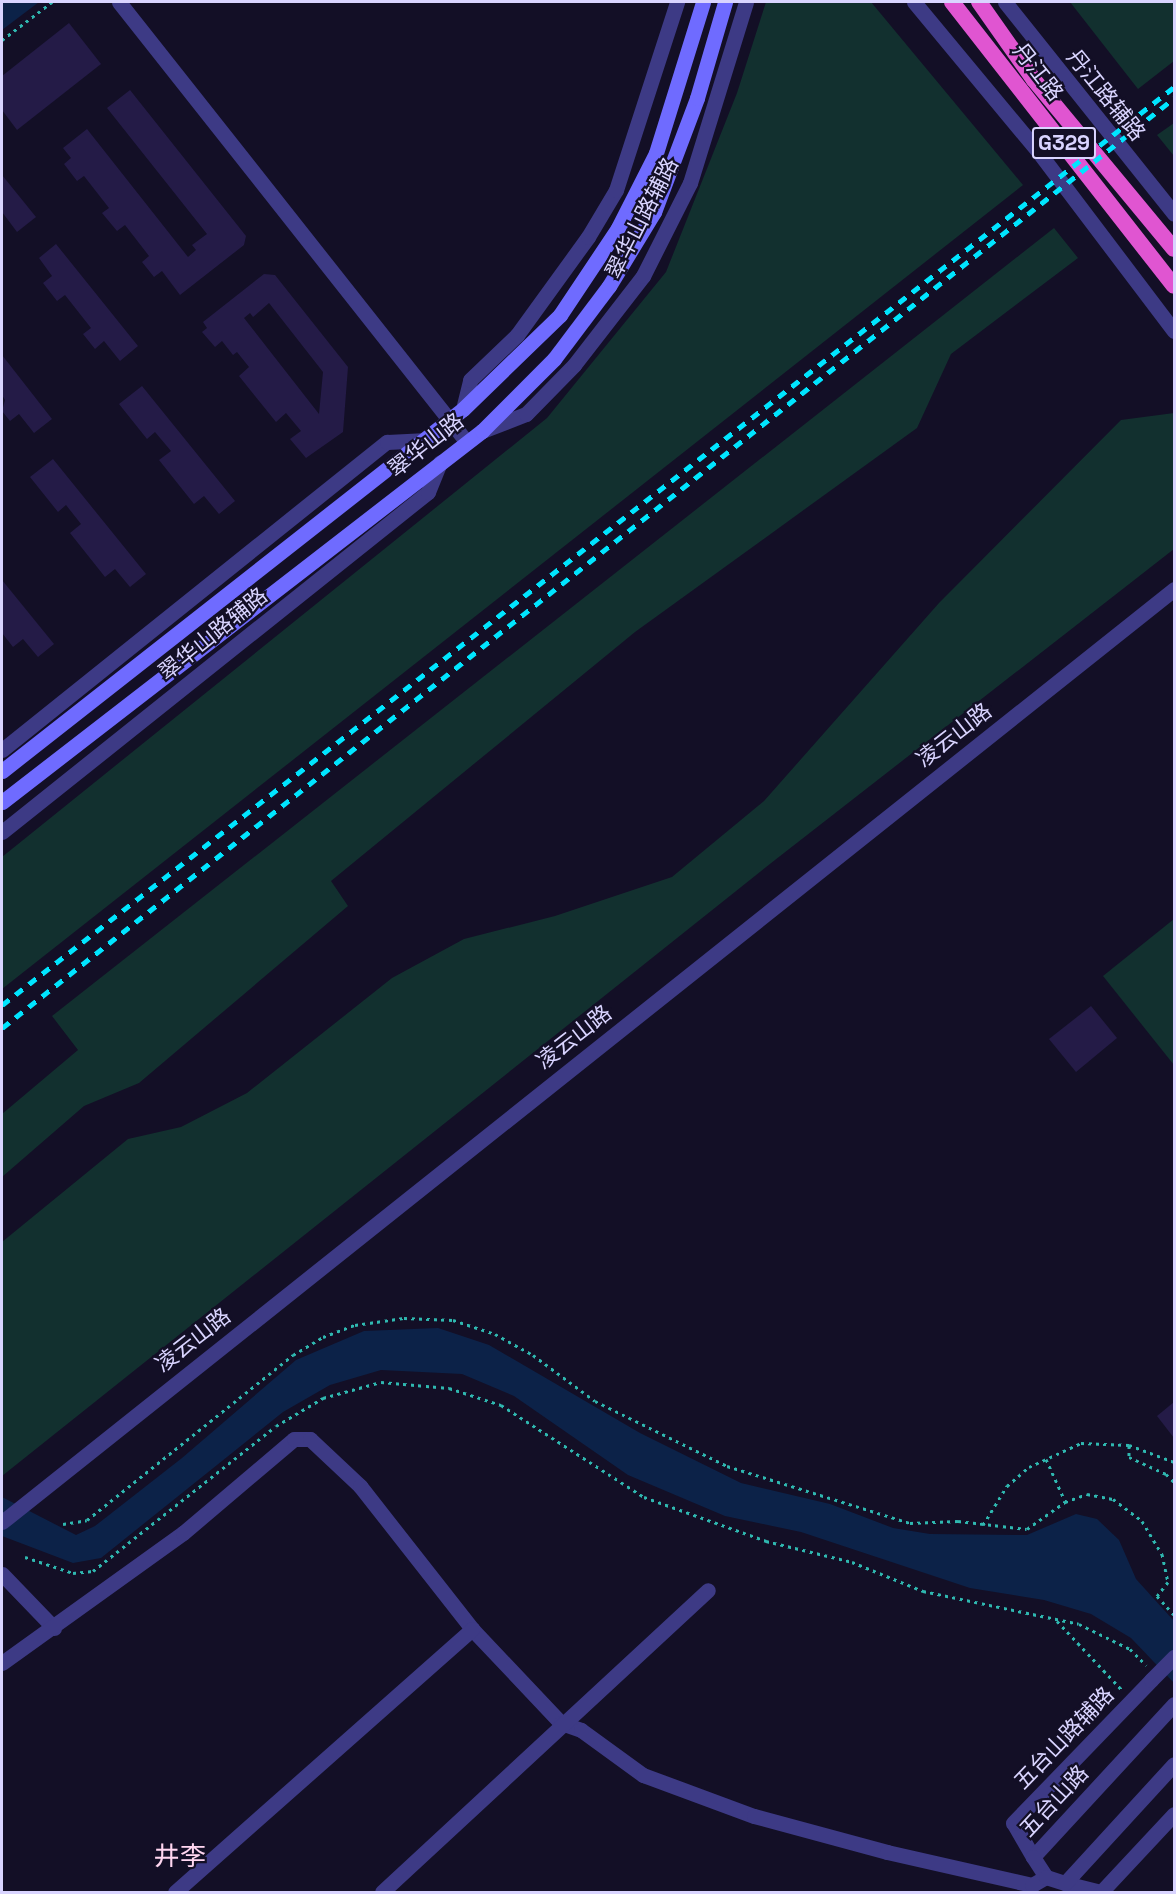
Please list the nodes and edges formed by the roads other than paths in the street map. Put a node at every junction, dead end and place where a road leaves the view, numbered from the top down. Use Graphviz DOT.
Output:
graph roads {
  1 [pos="119,2"];
  2 [pos="677,2"];
  3 [pos="703,2"];
  4 [pos="725,2"];
  5 [pos="746,2"];
  6 [pos="914,2"];
  7 [pos="952,2"];
  8 [pos="979,2"];
  9 [pos="1005,2"];
  10 [pos="1174,214"];
  11 [pos="1174,249"];
  12 [pos="1174,286"];
  13 [pos="1174,331"];
  14 [pos="463,409"];
  15 [pos="448,420"];
  16 [pos="482,431"];
  17 [pos="422,440"];
  18 [pos="466,441"];
  19 [pos="440,462"];
  20 [pos="1174,589"];
  21 [pos="2,750"];
  22 [pos="2,771"];
  23 [pos="2,802"];
  24 [pos="2,832"];
  25 [pos="2,1522"];
  26 [pos="2,1574"];
  27 [pos="708,1590"];
  28 [pos="54,1628"];
  29 [pos="472,1629"];
  30 [pos="1174,1657"];
  31 [pos="2,1663"];
  32 [pos="1174,1705"];
  33 [pos="561,1723"];
  34 [pos="1174,1764"];
  35 [pos="1174,1814"];
  36 [pos="1033,1857"];
  37 [pos="1046,1877"];
  38 [pos="1065,1883"];
  39 [pos="174,1893"];
  40 [pos="382,1893"];
  1 -- 15 [label="street"];
  2 -- 14 [label="street, 翠华山路辅路"];
  3 -- 14 [label="main road, 翠华山路"];
  4 -- 16 [label="main road, 翠华山路"];
  5 -- 16 [label="street, 翠华山路辅路"];
  6 -- 13 [label="street"];
  7 -- 12 [label="highway, 丹江路 / G329"];
  8 -- 11 [label="highway, 丹江路 / G329"];
  9 -- 10 [label="street, 丹江路辅路"];
  14 -- 15 [label="main road, 翠华山路"];
  15 -- 17 [label="main road, 翠华山路"];
  15 -- 18 [label="street"];
  16 -- 18 [label="main road, 翠华山路"];
  17 -- 21 [label="street, 翠华山路辅路"];
  17 -- 22 [label="main road, 翠华山路"];
  18 -- 19 [label="main road, 翠华山路"];
  19 -- 23 [label="main road, 翠华山路"];
  19 -- 24 [label="street, 翠华山路辅路"];
  20 -- 25 [label="street, 凌云山路"];
  26 -- 28 [label="street"];
  27 -- 33 [label="street"];
  28 -- 29 [label="street"];
  28 -- 31 [label="street"];
  29 -- 33 [label="street"];
  29 -- 39 [label="street"];
  30 -- 36 [label="street, 五台山路辅路, bridge"];
  32 -- 36 [label="street, 五台山路"];
  33 -- 37 [label="street"];
  33 -- 40 [label="street"];
  34 -- 38 [label="street"];
  35 -- 38 [label="street"];
  36 -- 37 [label="street, 五台山路"];
  37 -- 38 [label="street"];
}
